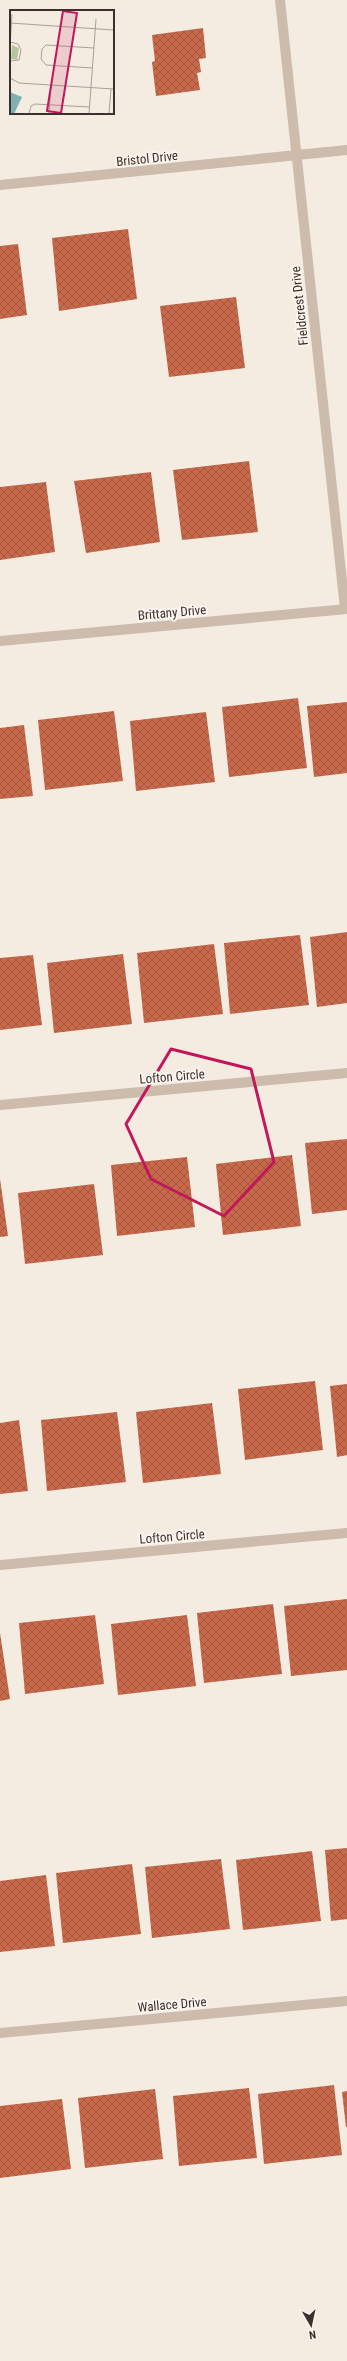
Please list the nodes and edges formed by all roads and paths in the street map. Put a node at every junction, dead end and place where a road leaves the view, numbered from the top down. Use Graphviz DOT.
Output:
graph roads {
  1 [pos="280,0"];
  2 [pos="347,150"];
  3 [pos="296,156"];
  4 [pos="0,185"];
  5 [pos="346,609"];
  6 [pos="0,641"];
  7 [pos="347,1073"];
  8 [pos="0,1105"];
  9 [pos="347,1533"];
  10 [pos="0,1565"];
  11 [pos="347,2001"];
  12 [pos="0,2033"];
  1 -- 3 [label="street, Fieldcrest Drive"];
  2 -- 3 [label="street, Bristol Drive"];
  3 -- 4 [label="street, Bristol Drive"];
  3 -- 5 [label="street, Fieldcrest Drive"];
  5 -- 6 [label="street, Brittany Drive"];
  7 -- 8 [label="street, Lofton Circle"];
  9 -- 10 [label="street, Lofton Circle"];
  11 -- 12 [label="street, Wallace Drive"];
}
